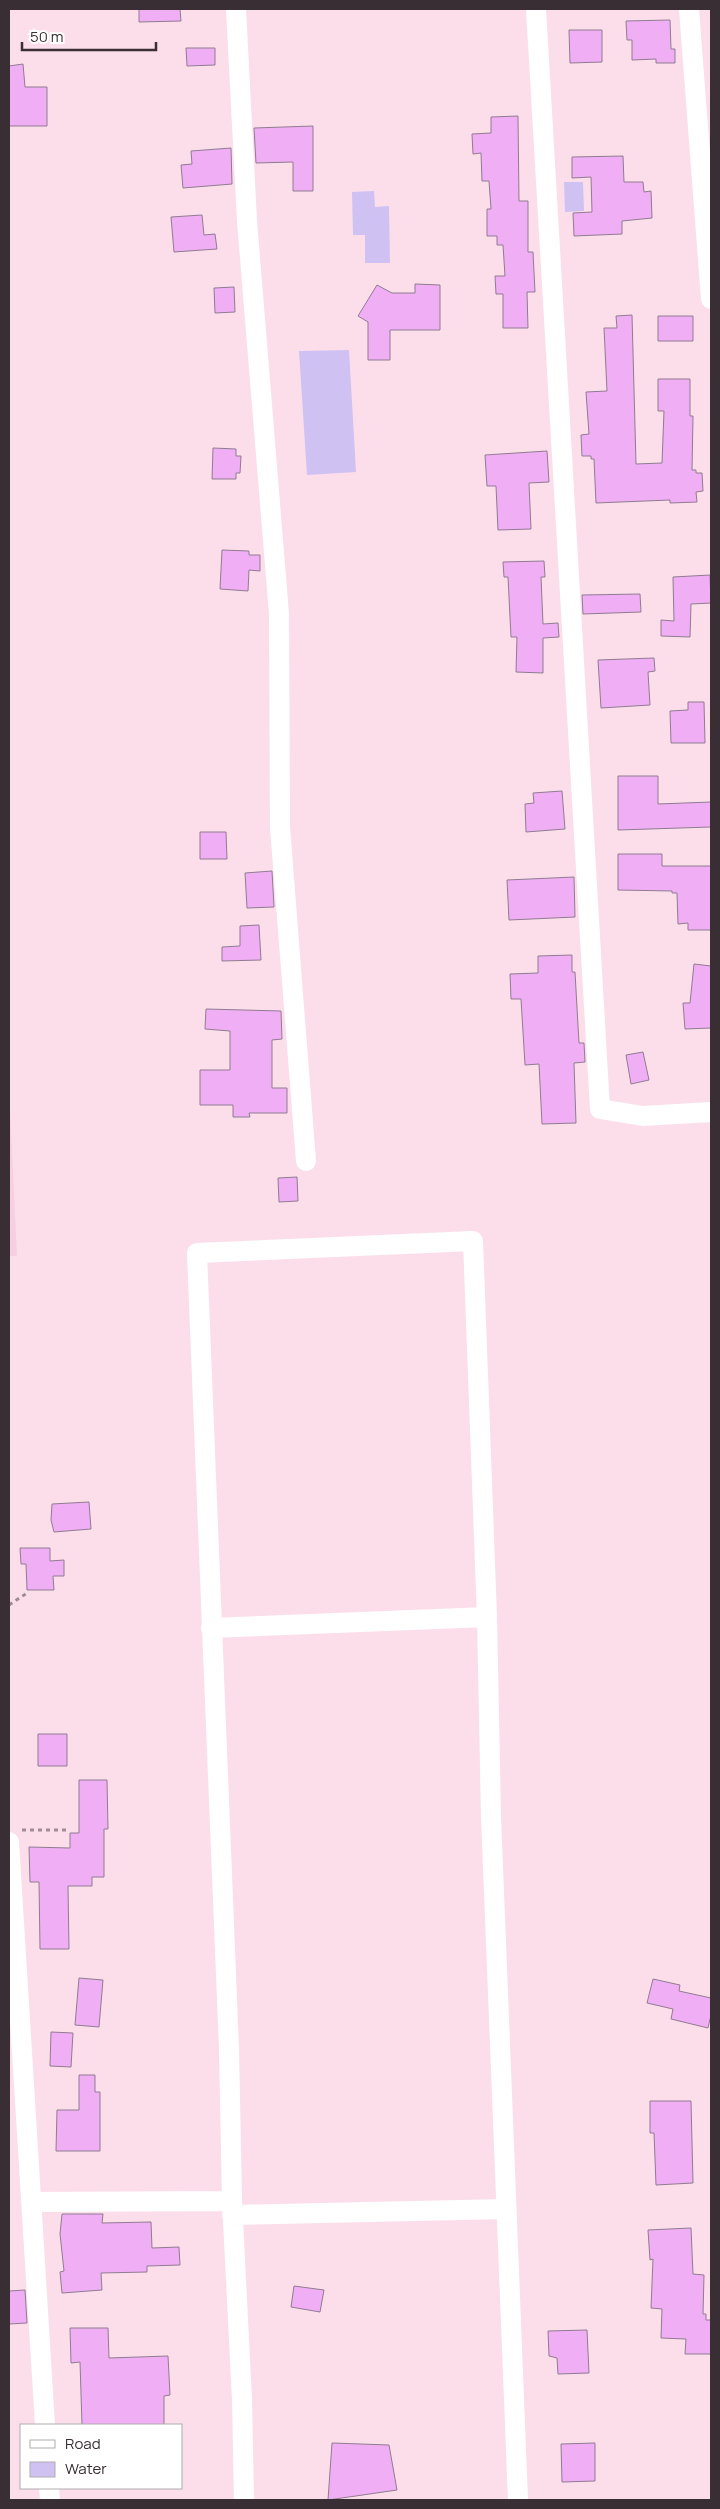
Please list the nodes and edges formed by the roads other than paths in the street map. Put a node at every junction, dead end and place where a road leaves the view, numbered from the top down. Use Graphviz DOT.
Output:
graph roads {
  1 [pos="236,9"];
  2 [pos="536,9"];
  3 [pos="689,9"];
  4 [pos="711,299"];
  5 [pos="711,1112"];
  6 [pos="306,1160"];
  7 [pos="487,1617"];
  8 [pos="211,1628"];
  9 [pos="13,1836"];
  10 [pos="31,2202"];
  11 [pos="232,2208"];
  12 [pos="506,2210"];
  13 [pos="45,2424"];
  14 [pos="244,2500"];
  15 [pos="518,2500"];
  1 -- 6 [label="street"];
  2 -- 5 [label="street"];
  3 -- 4 [label="street"];
  7 -- 8 [label="street"];
  7 -- 8 [label="street"];
  7 -- 12 [label="street"];
  8 -- 11 [label="street"];
  9 -- 10 [label="street"];
  10 -- 11 [label="street"];
  10 -- 13 [label="street"];
  11 -- 12 [label="street"];
  11 -- 14 [label="street"];
  12 -- 15 [label="street"];
}
